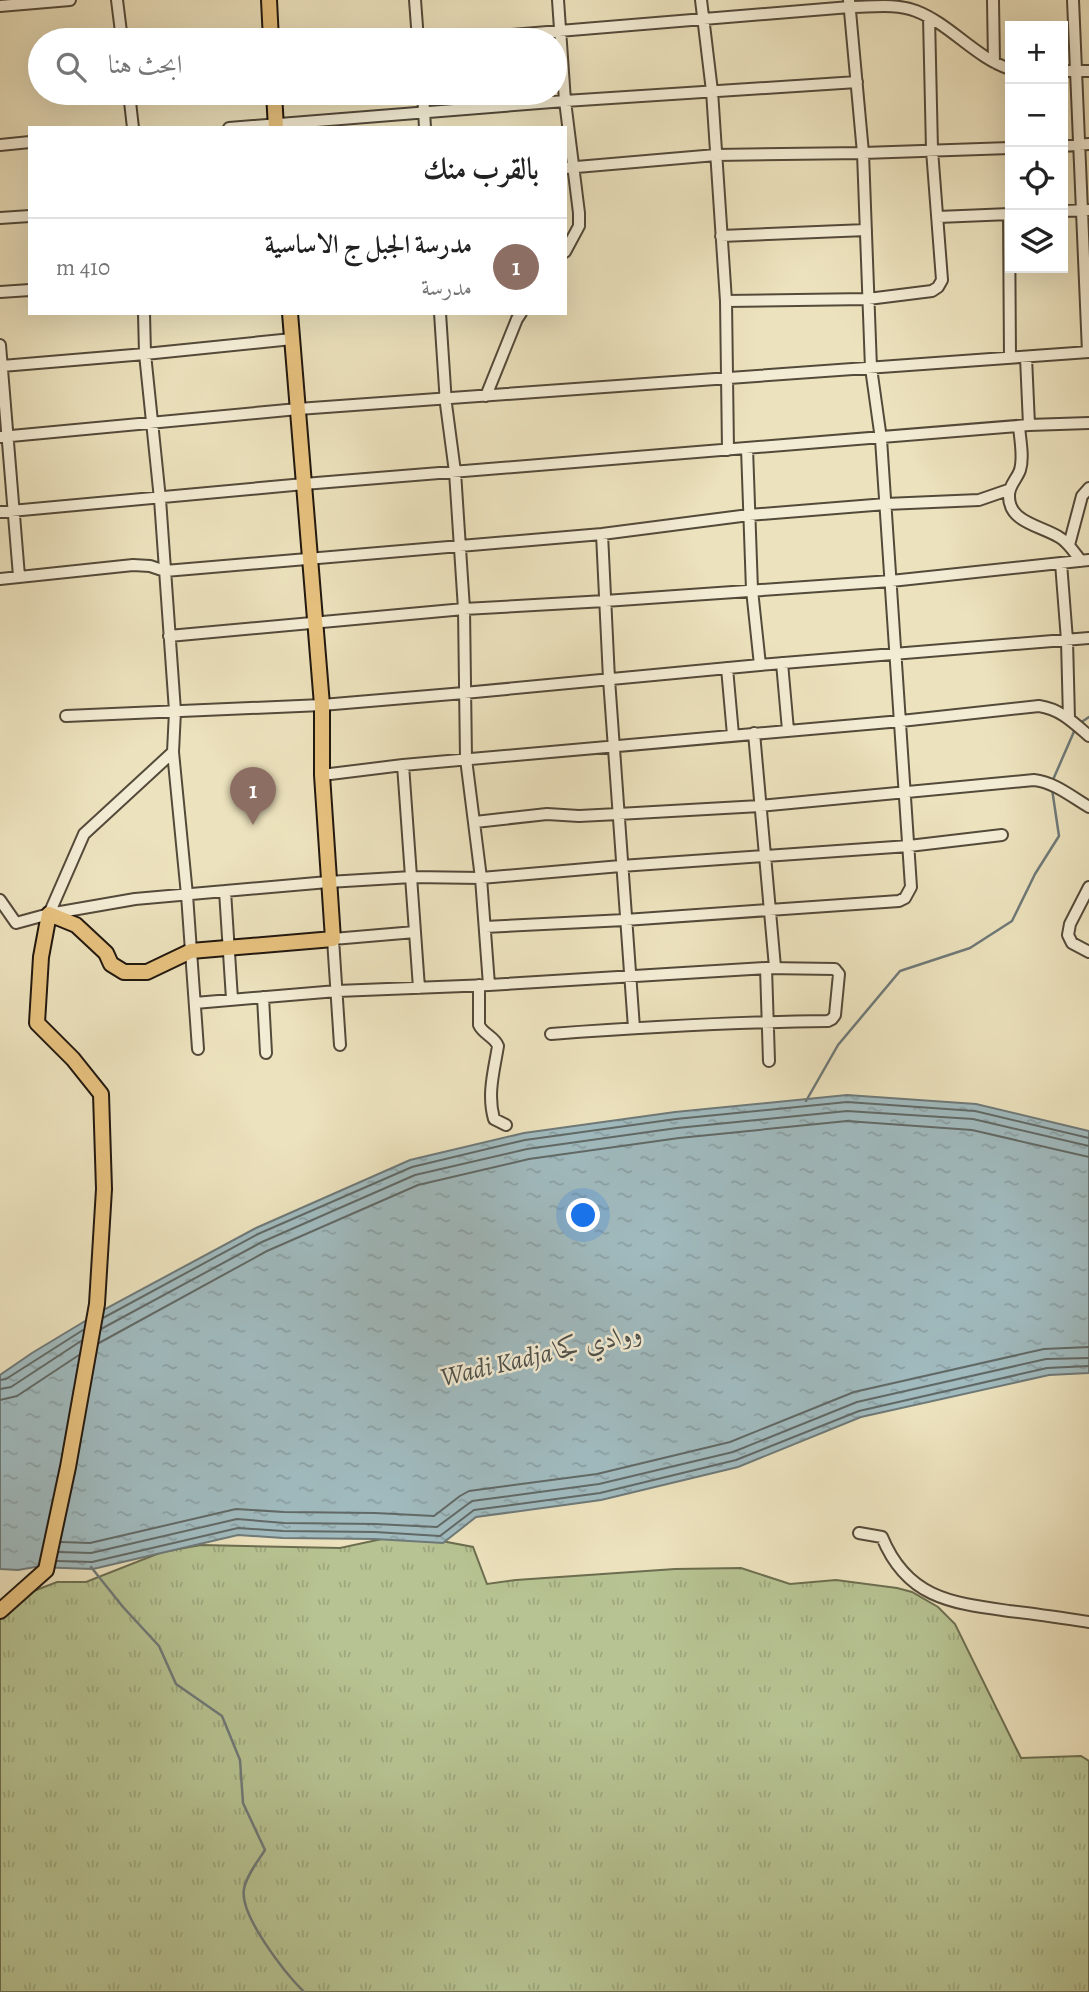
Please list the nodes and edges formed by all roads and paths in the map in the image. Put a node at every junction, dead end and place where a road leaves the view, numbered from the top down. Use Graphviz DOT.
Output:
graph roads {
  1 [pos="70,0"];
  2 [pos="117,0"];
  3 [pos="269,0"];
  4 [pos="415,0"];
  5 [pos="558,0"];
  6 [pos="701,0"];
  7 [pos="993,0"];
  8 [pos="1073,0"];
  9 [pos="850,3"];
  10 [pos="0,6"];
  11 [pos="703,18"];
  12 [pos="929,18"];
  13 [pos="120,28"];
  14 [pos="270,28"];
  15 [pos="417,28"];
  16 [pos="561,28"];
  17 [pos="567,31"];
  18 [pos="994,62"];
  19 [pos="1005,67"];
  20 [pos="1083,72"];
  21 [pos="857,82"];
  22 [pos="712,91"];
  23 [pos="567,101"];
  24 [pos="130,105"];
  25 [pos="275,105"];
  26 [pos="424,105"];
  27 [pos="514,105"];
  28 [pos="565,105"];
  29 [pos="424,112"];
  30 [pos="133,126"];
  31 [pos="276,126"];
  32 [pos="425,126"];
  33 [pos="567,126"];
  34 [pos="567,134"];
  35 [pos="28,142"];
  36 [pos="0,145"];
  37 [pos="1084,145"];
  38 [pos="1005,148"];
  39 [pos="932,150"];
  40 [pos="863,153"];
  41 [pos="716,155"];
  42 [pos="569,167"];
  43 [pos="1085,211"];
  44 [pos="1005,214"];
  45 [pos="28,216"];
  46 [pos="938,217"];
  47 [pos="0,218"];
  48 [pos="866,230"];
  49 [pos="722,236"];
  50 [pos="567,247"];
  51 [pos="1010,273"];
  52 [pos="28,290"];
  53 [pos="0,292"];
  54 [pos="868,299"];
  55 [pos="726,301"];
  56 [pos="144,315"];
  57 [pos="290,315"];
  58 [pos="440,315"];
  59 [pos="520,315"];
  60 [pos="292,339"];
  61 [pos="0,345"];
  62 [pos="1088,352"];
  63 [pos="145,354"];
  64 [pos="1026,357"];
  65 [pos="1010,358"];
  66 [pos="2,366"];
  67 [pos="871,368"];
  68 [pos="727,378"];
  69 [pos="486,396"];
  70 [pos="446,398"];
  71 [pos="298,409"];
  72 [pos="1089,423"];
  73 [pos="152,424"];
  74 [pos="1024,426"];
  75 [pos="4,437"];
  76 [pos="881,439"];
  77 [pos="747,448"];
  78 [pos="728,450"];
  79 [pos="455,472"];
  80 [pos="304,484"];
  81 [pos="1089,488"];
  82 [pos="1009,491"];
  83 [pos="160,499"];
  84 [pos="886,504"];
  85 [pos="14,511"];
  86 [pos="0,512"];
  87 [pos="749,515"];
  88 [pos="602,534"];
  89 [pos="1069,545"];
  90 [pos="458,547"];
  91 [pos="309,560"];
  92 [pos="1085,560"];
  93 [pos="1061,563"];
  94 [pos="165,571"];
  95 [pos="19,576"];
  96 [pos="0,579"];
  97 [pos="891,581"];
  98 [pos="752,590"];
  99 [pos="605,601"];
  100 [pos="464,609"];
  101 [pos="315,623"];
  102 [pos="169,636"];
  103 [pos="1089,638"];
  104 [pos="1066,640"];
  105 [pos="896,653"];
  106 [pos="782,663"];
  107 [pos="760,665"];
  108 [pos="726,668"];
  109 [pos="609,679"];
  110 [pos="464,694"];
  111 [pos="322,705"];
  112 [pos="175,711"];
  113 [pos="66,716"];
  114 [pos="1069,719"];
  115 [pos="901,720"];
  116 [pos="788,730"];
  117 [pos="754,733"];
  118 [pos="733,735"];
  119 [pos="1089,736"];
  120 [pos="615,746"];
  121 [pos="173,752"];
  122 [pos="466,759"];
  123 [pos="403,765"];
  124 [pos="322,775"];
  125 [pos="905,791"];
  126 [pos="760,806"];
  127 [pos="1089,807"];
  128 [pos="618,814"];
  129 [pos="475,822"];
  130 [pos="1002,835"];
  131 [pos="909,846"];
  132 [pos="764,857"];
  133 [pos="621,866"];
  134 [pos="412,877"];
  135 [pos="481,878"];
  136 [pos="328,882"];
  137 [pos="1089,887"];
  138 [pos="225,891"];
  139 [pos="187,895"];
  140 [pos="0,900"];
  141 [pos="769,910"];
  142 [pos="49,914"];
  143 [pos="625,920"];
  144 [pos="485,928"];
  145 [pos="415,932"];
  146 [pos="333,939"];
  147 [pos="230,948"];
  148 [pos="191,951"];
  149 [pos="1089,952"];
  150 [pos="770,968"];
  151 [pos="630,976"];
  152 [pos="484,985"];
  153 [pos="419,988"];
  154 [pos="337,990"];
  155 [pos="263,997"];
  156 [pos="232,999"];
  157 [pos="195,1003"];
  158 [pos="768,1021"];
  159 [pos="634,1028"];
  160 [pos="551,1034"];
  161 [pos="340,1045"];
  162 [pos="198,1049"];
  163 [pos="267,1053"];
  164 [pos="769,1061"];
  165 [pos="506,1125"];
  166 [pos="859,1533"];
  167 [pos="0,1611"];
  168 [pos="1088,1618"];
  1 -- 10 [label="street"];
  2 -- 13 [label="street"];
  3 -- 14 [label="main road"];
  4 -- 15 [label="street"];
  5 -- 16 [label="street"];
  6 -- 11 [label="street"];
  7 -- 18 [label="street"];
  8 -- 20 [label="street"];
  9 -- 11 [label="street"];
  9 -- 12 [label="street"];
  9 -- 21 [label="street"];
  11 -- 17 [label="street"];
  11 -- 22 [label="street"];
  12 -- 18 [label="street"];
  12 -- 39 [label="street"];
  18 -- 19 [label="street"];
  20 -- 37 [label="street"];
  21 -- 22 [label="street"];
  21 -- 40 [label="street"];
  22 -- 23 [label="street"];
  22 -- 41 [label="street"];
  24 -- 30 [label="street"];
  25 -- 31 [label="main road"];
  26 -- 29 [label="street"];
  27 -- 29 [label="street"];
  28 -- 33 [label="street"];
  29 -- 31 [label="street"];
  29 -- 32 [label="street"];
  34 -- 42 [label="street"];
  35 -- 36 [label="street"];
  37 -- 43 [label="street"];
  38 -- 39 [label="street"];
  39 -- 40 [label="street"];
  39 -- 46 [label="street"];
  40 -- 41 [label="street"];
  40 -- 48 [label="street"];
  41 -- 42 [label="street"];
  41 -- 49 [label="street"];
  42 -- 50 [label="street"];
  43 -- 62 [label="street"];
  44 -- 46 [label="street"];
  45 -- 47 [label="street"];
  46 -- 54 [label="street"];
  48 -- 49 [label="street"];
  48 -- 54 [label="street"];
  49 -- 55 [label="street"];
  51 -- 65 [label="street"];
  52 -- 53 [label="street"];
  54 -- 55 [label="street"];
  54 -- 67 [label="street"];
  55 -- 68 [label="street"];
  56 -- 63 [label="street"];
  57 -- 60 [label="main road"];
  58 -- 70 [label="street"];
  59 -- 69 [label="street"];
  60 -- 63 [label="street"];
  60 -- 71 [label="main road"];
  61 -- 66 [label="street"];
  62 -- 64 [label="street"];
  63 -- 66 [label="street"];
  63 -- 73 [label="street"];
  64 -- 65 [label="street"];
  64 -- 74 [label="street"];
  65 -- 67 [label="street"];
  66 -- 75 [label="street"];
  67 -- 68 [label="street"];
  67 -- 76 [label="street"];
  68 -- 69 [label="street"];
  68 -- 78 [label="street"];
  69 -- 70 [label="street"];
  70 -- 71 [label="street"];
  70 -- 79 [label="street"];
  71 -- 73 [label="street"];
  71 -- 80 [label="main road"];
  72 -- 74 [label="street"];
  73 -- 75 [label="street"];
  73 -- 83 [label="street"];
  74 -- 76 [label="street"];
  74 -- 82 [label="street"];
  75 -- 85 [label="street"];
  76 -- 77 [label="street"];
  76 -- 84 [label="street"];
  77 -- 78 [label="street"];
  77 -- 87 [label="street"];
  78 -- 79 [label="street"];
  79 -- 80 [label="street"];
  79 -- 90 [label="street"];
  80 -- 83 [label="street"];
  80 -- 91 [label="main road"];
  81 -- 89 [label="street"];
  82 -- 84 [label="street"];
  82 -- 89 [label="street"];
  83 -- 85 [label="street"];
  83 -- 94 [label="street"];
  84 -- 87 [label="street"];
  84 -- 97 [label="street"];
  85 -- 86 [label="street"];
  85 -- 95 [label="street"];
  87 -- 88 [label="street"];
  87 -- 98 [label="street"];
  88 -- 90 [label="street"];
  88 -- 99 [label="street"];
  89 -- 92 [label="street"];
  90 -- 91 [label="street"];
  90 -- 100 [label="street"];
  91 -- 94 [label="street"];
  91 -- 101 [label="main road"];
  92 -- 93 [label="street"];
  93 -- 97 [label="street"];
  93 -- 104 [label="street"];
  94 -- 95 [label="street"];
  94 -- 102 [label="street"];
  95 -- 96 [label="street"];
  97 -- 98 [label="street"];
  97 -- 105 [label="street"];
  98 -- 99 [label="street"];
  98 -- 107 [label="street"];
  99 -- 100 [label="street"];
  99 -- 109 [label="street"];
  100 -- 101 [label="street"];
  100 -- 110 [label="street"];
  101 -- 102 [label="street"];
  101 -- 111 [label="main road"];
  102 -- 112 [label="street"];
  103 -- 104 [label="street"];
  104 -- 105 [label="street"];
  104 -- 114 [label="street"];
  105 -- 106 [label="street"];
  105 -- 115 [label="street"];
  106 -- 107 [label="street"];
  106 -- 116 [label="street"];
  107 -- 108 [label="street"];
  108 -- 109 [label="street"];
  108 -- 118 [label="street"];
  109 -- 110 [label="street"];
  109 -- 120 [label="street"];
  110 -- 111 [label="street"];
  110 -- 122 [label="street"];
  111 -- 112 [label="street"];
  111 -- 124 [label="main road"];
  112 -- 113 [label="street"];
  112 -- 121 [label="street"];
  114 -- 115 [label="street"];
  114 -- 119 [label="street"];
  115 -- 116 [label="street"];
  115 -- 125 [label="street"];
  116 -- 117 [label="street"];
  117 -- 118 [label="street"];
  117 -- 126 [label="street"];
  118 -- 120 [label="street"];
  120 -- 122 [label="street"];
  120 -- 128 [label="street"];
  121 -- 139 [label="street"];
  121 -- 142 [label="street"];
  122 -- 123 [label="street"];
  122 -- 129 [label="street"];
  123 -- 124 [label="street"];
  123 -- 134 [label="street"];
  124 -- 136 [label="main road"];
  125 -- 126 [label="street"];
  125 -- 127 [label="street"];
  125 -- 131 [label="street"];
  126 -- 128 [label="street"];
  126 -- 132 [label="street"];
  128 -- 129 [label="street"];
  128 -- 133 [label="street"];
  129 -- 135 [label="street"];
  130 -- 131 [label="street"];
  131 -- 132 [label="street"];
  131 -- 141 [label="street"];
  132 -- 133 [label="street"];
  132 -- 141 [label="street"];
  133 -- 135 [label="street"];
  133 -- 143 [label="street"];
  134 -- 135 [label="street"];
  134 -- 136 [label="street"];
  134 -- 145 [label="street"];
  135 -- 144 [label="street"];
  136 -- 138 [label="street"];
  136 -- 146 [label="main road"];
  137 -- 149 [label="street"];
  138 -- 139 [label="street"];
  138 -- 147 [label="street"];
  139 -- 142 [label="street"];
  139 -- 148 [label="street"];
  140 -- 142 [label="street"];
  141 -- 143 [label="street"];
  141 -- 150 [label="street"];
  142 -- 148 [label="main road"];
  142 -- 167 [label="main road"];
  143 -- 144 [label="street"];
  143 -- 151 [label="street"];
  144 -- 152 [label="street"];
  145 -- 146 [label="street"];
  145 -- 153 [label="street"];
  146 -- 147 [label="main road"];
  146 -- 154 [label="street"];
  147 -- 148 [label="main road"];
  147 -- 156 [label="street"];
  148 -- 157 [label="street"];
  150 -- 151 [label="street"];
  150 -- 158 [label="street"];
  150 -- 158 [label="street"];
  151 -- 152 [label="street"];
  151 -- 159 [label="street"];
  152 -- 153 [label="street"];
  152 -- 165 [label="street"];
  153 -- 154 [label="street"];
  154 -- 155 [label="street"];
  154 -- 161 [label="street"];
  155 -- 156 [label="street"];
  155 -- 163 [label="street"];
  156 -- 157 [label="street"];
  157 -- 162 [label="street"];
  158 -- 159 [label="street"];
  158 -- 164 [label="street"];
  159 -- 160 [label="street"];
  166 -- 168 [label="street"];
}
